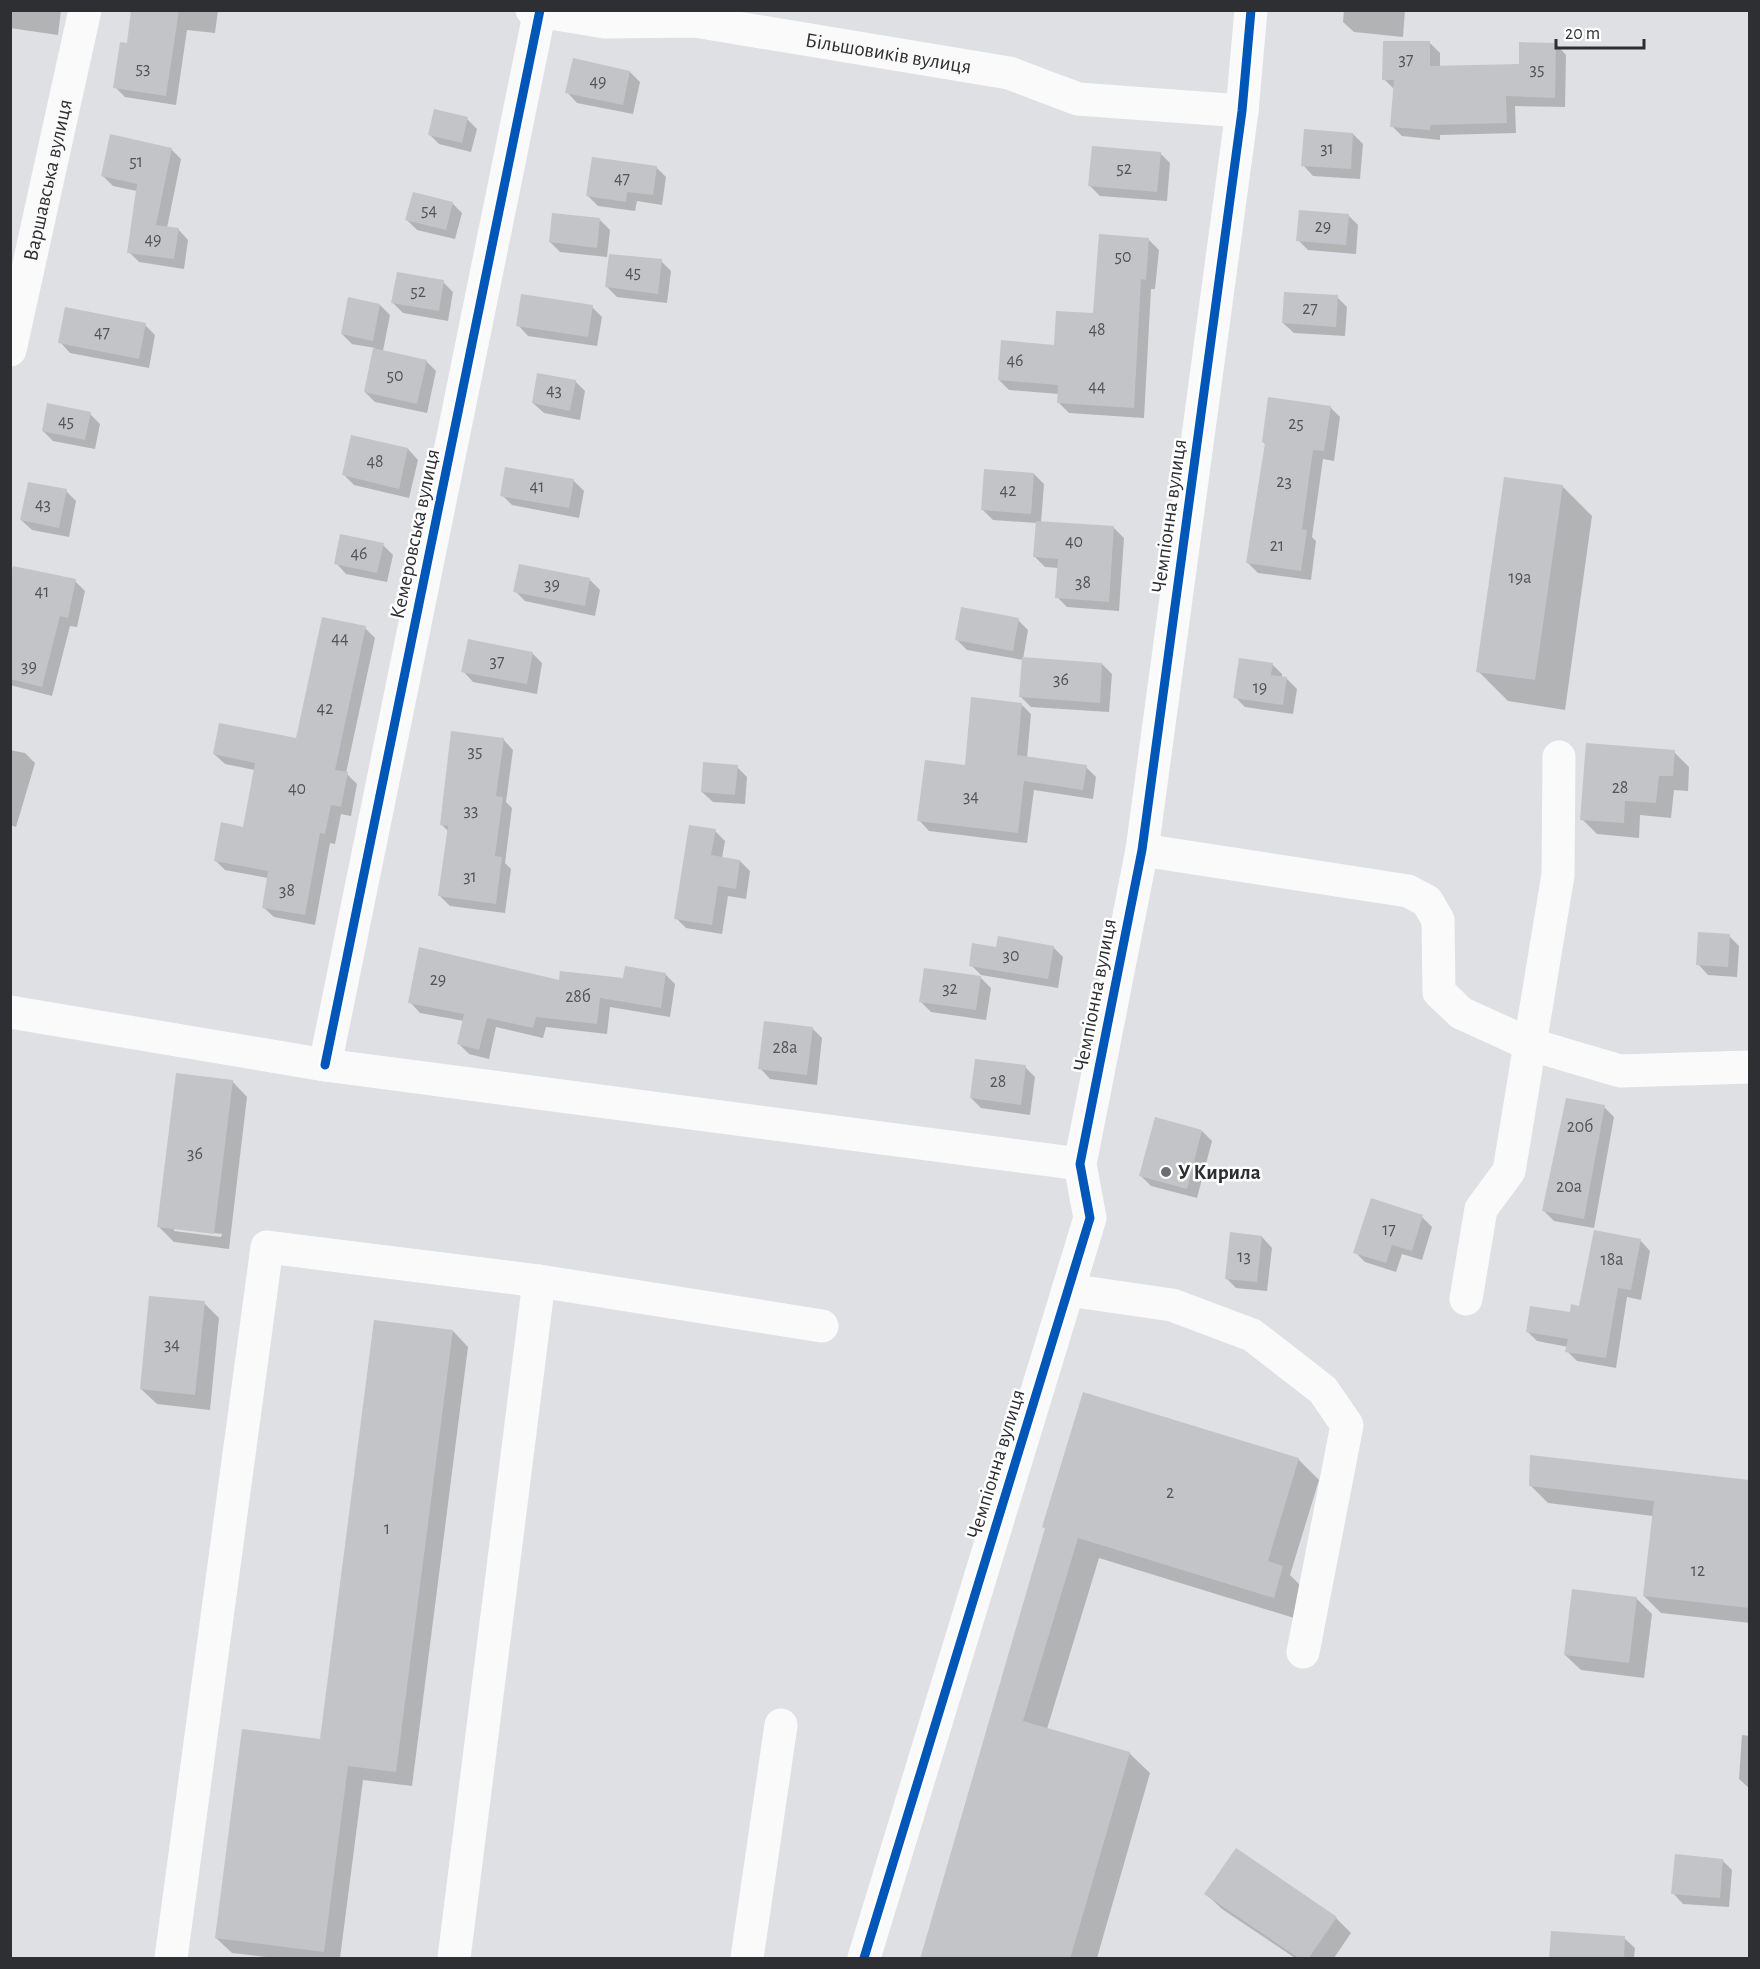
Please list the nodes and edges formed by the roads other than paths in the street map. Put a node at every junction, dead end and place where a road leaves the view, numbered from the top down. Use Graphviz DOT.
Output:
graph roads {
  1 [pos="85,10"];
  2 [pos="1251,10"];
  3 [pos="538,11"];
  4 [pos="1242,111"];
  5 [pos="10,350"];
  6 [pos="1559,757"];
  7 [pos="1142,850"];
  8 [pos="10,1012"];
  9 [pos="1529,1044"];
  10 [pos="325,1065"];
  11 [pos="1749,1067"];
  12 [pos="1080,1164"];
  13 [pos="539,1281"];
  14 [pos="1068,1290"];
  15 [pos="1466,1299"];
  16 [pos="822,1326"];
  17 [pos="1304,1652"];
  18 [pos="781,1725"];
  19 [pos="171,1959"];
  20 [pos="454,1959"];
  21 [pos="747,1959"];
  22 [pos="864,1959"];
  1 -- 5 [label="street, Варшавська вулиця"];
  2 -- 4 [label="street, Чемпіонна вулиця"];
  3 -- 4 [label="street, Більшовиків вулиця"];
  3 -- 10 [label="street, Кемеровська вулиця"];
  4 -- 7 [label="street, Чемпіонна вулиця"];
  6 -- 9 [label="street"];
  7 -- 9 [label="street"];
  7 -- 12 [label="street, Чемпіонна вулиця"];
  8 -- 10 [label="street"];
  9 -- 11 [label="street"];
  9 -- 15 [label="street"];
  10 -- 12 [label="street"];
  12 -- 14 [label="street, Чемпіонна вулиця"];
  13 -- 16 [label="street"];
  13 -- 19 [label="street"];
  13 -- 20 [label="street"];
  14 -- 17 [label="street"];
  14 -- 22 [label="street, Чемпіонна вулиця"];
  18 -- 21 [label="street"];
}
